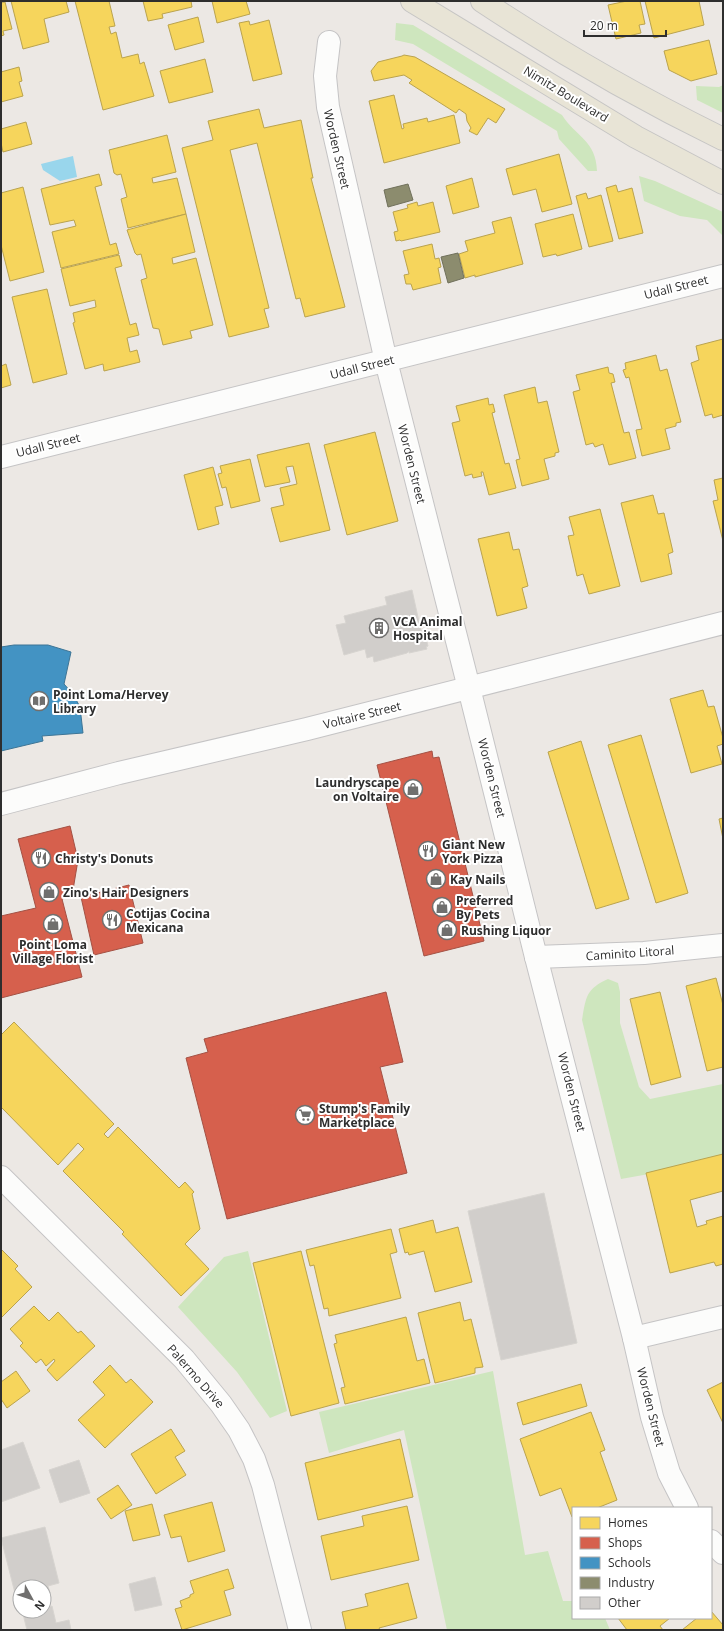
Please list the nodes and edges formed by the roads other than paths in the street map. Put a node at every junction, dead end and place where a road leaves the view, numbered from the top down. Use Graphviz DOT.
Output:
graph roads {
  1 [pos="412,1"];
  2 [pos="482,1"];
  3 [pos="329,42"];
  4 [pos="723,139"];
  5 [pos="723,183"];
  6 [pos="723,276"];
  7 [pos="386,361"];
  8 [pos="1,457"];
  9 [pos="723,623"];
  10 [pos="469,688"];
  11 [pos="1,804"];
  12 [pos="723,945"];
  13 [pos="536,957"];
  14 [pos="1,1178"];
  15 [pos="723,1317"];
  16 [pos="634,1338"];
  17 [pos="686,1507"];
  18 [pos="712,1542"];
  19 [pos="723,1553"];
  20 [pos="300,1630"];
  1 -- 5 [label="main road, Nimitz Boulevard"];
  2 -- 4 [label="main road"];
  3 -- 7 [label="street, Worden Street"];
  6 -- 7 [label="street, Udall Street"];
  7 -- 8 [label="street, Udall Street"];
  7 -- 10 [label="street, Worden Street"];
  9 -- 10 [label="street, Voltaire Street"];
  10 -- 11 [label="street, Voltaire Street"];
  10 -- 13 [label="street, Worden Street"];
  12 -- 13 [label="street, Caminito Litoral"];
  13 -- 16 [label="street, Worden Street"];
  14 -- 20 [label="street, Palermo Drive"];
  15 -- 16 [label="street"];
  16 -- 17 [label="street, Worden Street"];
  18 -- 19 [label="street"];
}
